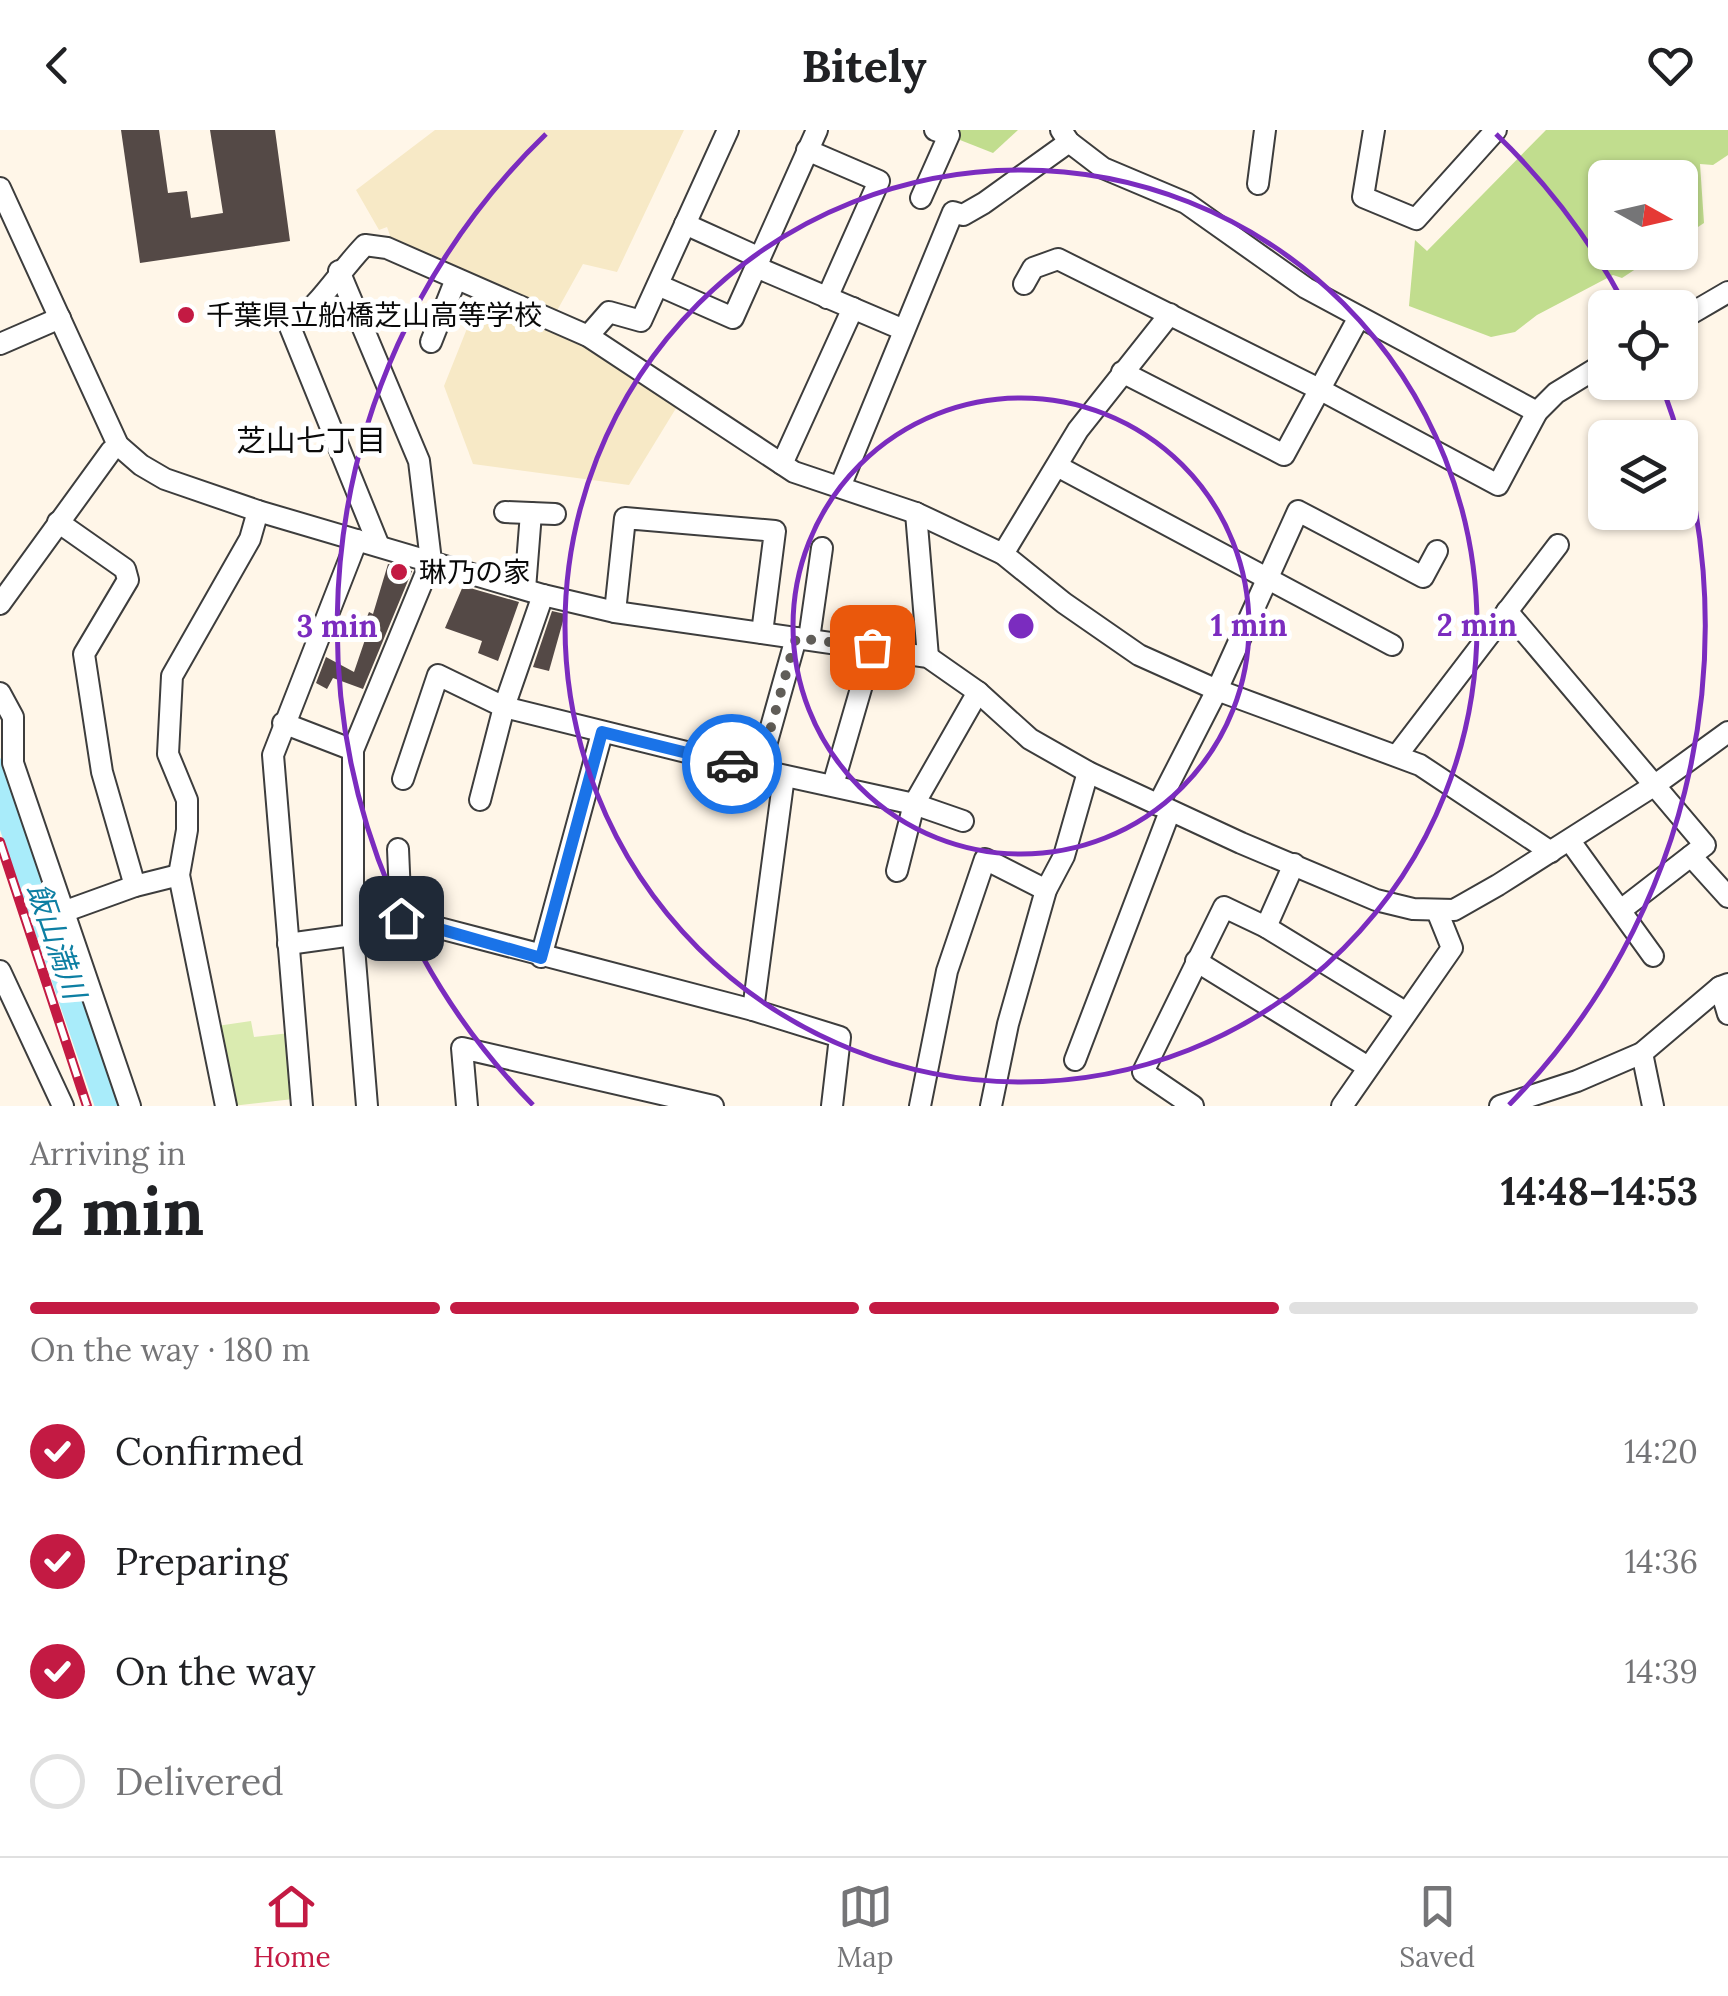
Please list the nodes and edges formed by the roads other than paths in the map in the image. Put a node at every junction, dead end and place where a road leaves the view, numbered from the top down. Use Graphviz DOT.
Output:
graph roads {
  1 [pos="728,130"];
  2 [pos="817,130"];
  3 [pos="935,130"];
  4 [pos="1265,130"];
  5 [pos="1374,130"];
  6 [pos="1496,130"];
  7 [pos="1065,136"];
  8 [pos="807,150"];
  9 [pos="1258,184"];
  10 [pos="0,188"];
  11 [pos="921,198"];
  12 [pos="6,220"];
  13 [pos="685,224"];
  14 [pos="758,262"];
  15 [pos="339,271"];
  16 [pos="456,279"];
  17 [pos="1024,284"];
  18 [pos="658,285"];
  19 [pos="1728,292"];
  20 [pos="828,298"];
  21 [pos="853,308"];
  22 [pos="1698,310"];
  23 [pos="1170,314"];
  24 [pos="1359,317"];
  25 [pos="60,318"];
  26 [pos="904,330"];
  27 [pos="588,336"];
  28 [pos="431,342"];
  29 [pos="0,344"];
  30 [pos="1122,372"];
  31 [pos="1588,373"];
  32 [pos="1319,389"];
  33 [pos="1537,412"];
  34 [pos="118,445"];
  35 [pos="782,464"];
  36 [pos="1057,466"];
  37 [pos="840,486"];
  38 [pos="258,511"];
  39 [pos="505,512"];
  40 [pos="532,513"];
  41 [pos="916,513"];
  42 [pos="555,514"];
  43 [pos="58,522"];
  44 [pos="357,540"];
  45 [pos="1558,545"];
  46 [pos="378,546"];
  47 [pos="822,548"];
  48 [pos="1437,551"];
  49 [pos="1003,554"];
  50 [pos="431,561"];
  51 [pos="1268,578"];
  52 [pos="534,592"];
  53 [pos="0,604"];
  54 [pos="1508,610"];
  55 [pos="614,612"];
  56 [pos="762,633"];
  57 [pos="802,638"];
  58 [pos="1392,645"];
  59 [pos="872,647"];
  60 [pos="928,657"];
  61 [pos="1217,690"];
  62 [pos="978,692"];
  63 [pos="0,693"];
  64 [pos="504,706"];
  65 [pos="283,724"];
  66 [pos="602,732"];
  67 [pos="1728,732"];
  68 [pos="354,750"];
  69 [pos="1398,754"];
  70 [pos="759,770"];
  71 [pos="1088,772"];
  72 [pos="784,776"];
  73 [pos="403,779"];
  74 [pos="833,785"];
  75 [pos="1655,785"];
  76 [pos="480,800"];
  77 [pos="914,804"];
  78 [pos="1164,808"];
  79 [pos="964,821"];
  80 [pos="1570,840"];
  81 [pos="398,849"];
  82 [pos="1550,852"];
  83 [pos="1692,856"];
  84 [pos="1294,864"];
  85 [pos="897,871"];
  86 [pos="179,875"];
  87 [pos="135,886"];
  88 [pos="1046,890"];
  89 [pos="1728,896"];
  90 [pos="1436,910"];
  91 [pos="1620,910"];
  92 [pos="63,912"];
  93 [pos="1266,927"];
  94 [pos="353,935"];
  95 [pos="288,944"];
  96 [pos="1653,956"];
  97 [pos="541,958"];
  98 [pos="1196,961"];
  99 [pos="0,970"];
  100 [pos="1724,985"];
  101 [pos="754,1010"];
  102 [pos="1405,1012"];
  103 [pos="1728,1014"];
  104 [pos="1642,1053"];
  105 [pos="1075,1060"];
  106 [pos="1368,1067"];
  107 [pos="64,1106"];
  108 [pos="130,1106"];
  109 [pos="226,1106"];
  110 [pos="302,1106"];
  111 [pos="366,1106"];
  112 [pos="467,1106"];
  113 [pos="713,1106"];
  114 [pos="832,1106"];
  115 [pos="920,1106"];
  116 [pos="991,1106"];
  117 [pos="1193,1106"];
  118 [pos="1342,1106"];
  119 [pos="1500,1106"];
  120 [pos="1653,1106"];
  1 -- 13 [label="street"];
  2 -- 8 [label="street"];
  3 -- 11 [label="street"];
  4 -- 9 [label="street"];
  5 -- 6 [label="street"];
  7 -- 24 [label="street"];
  7 -- 26 [label="street"];
  8 -- 14 [label="street"];
  8 -- 20 [label="street"];
  10 -- 12 [label="street"];
  12 -- 25 [label="street"];
  13 -- 14 [label="street"];
  13 -- 18 [label="street"];
  14 -- 18 [label="street"];
  14 -- 20 [label="street"];
  15 -- 16 [label="street"];
  15 -- 46 [label="street"];
  15 -- 50 [label="street"];
  16 -- 27 [label="street"];
  16 -- 28 [label="street"];
  17 -- 23 [label="street"];
  18 -- 27 [label="street"];
  19 -- 22 [label="street"];
  20 -- 21 [label="street"];
  21 -- 26 [label="street"];
  21 -- 35 [label="street"];
  23 -- 30 [label="street"];
  23 -- 32 [label="street"];
  24 -- 32 [label="street"];
  24 -- 33 [label="street"];
  25 -- 29 [label="street"];
  25 -- 34 [label="street"];
  26 -- 37 [label="street"];
  27 -- 35 [label="street"];
  30 -- 32 [label="street"];
  30 -- 36 [label="street"];
  31 -- 33 [label="street"];
  32 -- 33 [label="street"];
  34 -- 38 [label="street"];
  34 -- 43 [label="street"];
  35 -- 37 [label="street"];
  36 -- 49 [label="street"];
  36 -- 51 [label="street"];
  37 -- 41 [label="street"];
  38 -- 44 [label="street"];
  38 -- 86 [label="street"];
  39 -- 40 [label="street"];
  40 -- 42 [label="street"];
  40 -- 52 [label="street"];
  41 -- 49 [label="street"];
  41 -- 60 [label="street"];
  43 -- 53 [label="street"];
  43 -- 87 [label="street"];
  44 -- 46 [label="street"];
  44 -- 65 [label="street"];
  45 -- 54 [label="street"];
  46 -- 50 [label="street"];
  47 -- 57 [label="street"];
  48 -- 51 [label="street"];
  49 -- 61 [label="street"];
  50 -- 52 [label="street"];
  50 -- 68 [label="street"];
  51 -- 58 [label="street"];
  51 -- 61 [label="street"];
  52 -- 55 [label="street"];
  52 -- 64 [label="street"];
  54 -- 69 [label="street"];
  54 -- 75 [label="street"];
  55 -- 56 [label="street"];
  55 -- 56 [label="street"];
  56 -- 57 [label="street"];
  57 -- 59 [label="street"];
  57 -- 70 [label="street"];
  59 -- 60 [label="street"];
  59 -- 74 [label="street"];
  60 -- 62 [label="street"];
  61 -- 69 [label="street"];
  61 -- 78 [label="street"];
  62 -- 71 [label="street"];
  62 -- 77 [label="street"];
  63 -- 92 [label="street"];
  64 -- 66 [label="street"];
  64 -- 73 [label="street"];
  64 -- 76 [label="street"];
  65 -- 68 [label="street"];
  65 -- 95 [label="street"];
  66 -- 70 [label="street"];
  66 -- 97 [label="street"];
  67 -- 75 [label="street"];
  68 -- 94 [label="street"];
  69 -- 82 [label="street"];
  70 -- 72 [label="street"];
  71 -- 78 [label="street"];
  71 -- 88 [label="street"];
  72 -- 74 [label="street"];
  72 -- 101 [label="street"];
  74 -- 77 [label="street"];
  75 -- 80 [label="street"];
  75 -- 83 [label="street"];
  77 -- 79 [label="street"];
  77 -- 85 [label="street"];
  78 -- 84 [label="street"];
  78 -- 105 [label="street"];
  80 -- 82 [label="street"];
  80 -- 91 [label="street"];
  81 -- 97 [label="street"];
  82 -- 90 [label="street"];
  83 -- 89 [label="street"];
  83 -- 91 [label="street"];
  84 -- 90 [label="street"];
  84 -- 93 [label="street"];
  86 -- 87 [label="street"];
  86 -- 109 [label="street"];
  87 -- 92 [label="street"];
  88 -- 115 [label="street"];
  88 -- 116 [label="street"];
  90 -- 102 [label="street"];
  91 -- 96 [label="street"];
  92 -- 108 [label="street"];
  93 -- 98 [label="street"];
  93 -- 102 [label="street"];
  94 -- 95 [label="street"];
  94 -- 111 [label="street"];
  95 -- 110 [label="street"];
  97 -- 101 [label="street"];
  98 -- 106 [label="street"];
  98 -- 117 [label="street"];
  99 -- 107 [label="street"];
  100 -- 103 [label="street"];
  100 -- 104 [label="street"];
  101 -- 114 [label="street"];
  102 -- 106 [label="street"];
  104 -- 119 [label="street"];
  104 -- 120 [label="street"];
  106 -- 118 [label="street"];
  112 -- 113 [label="street"];
}
